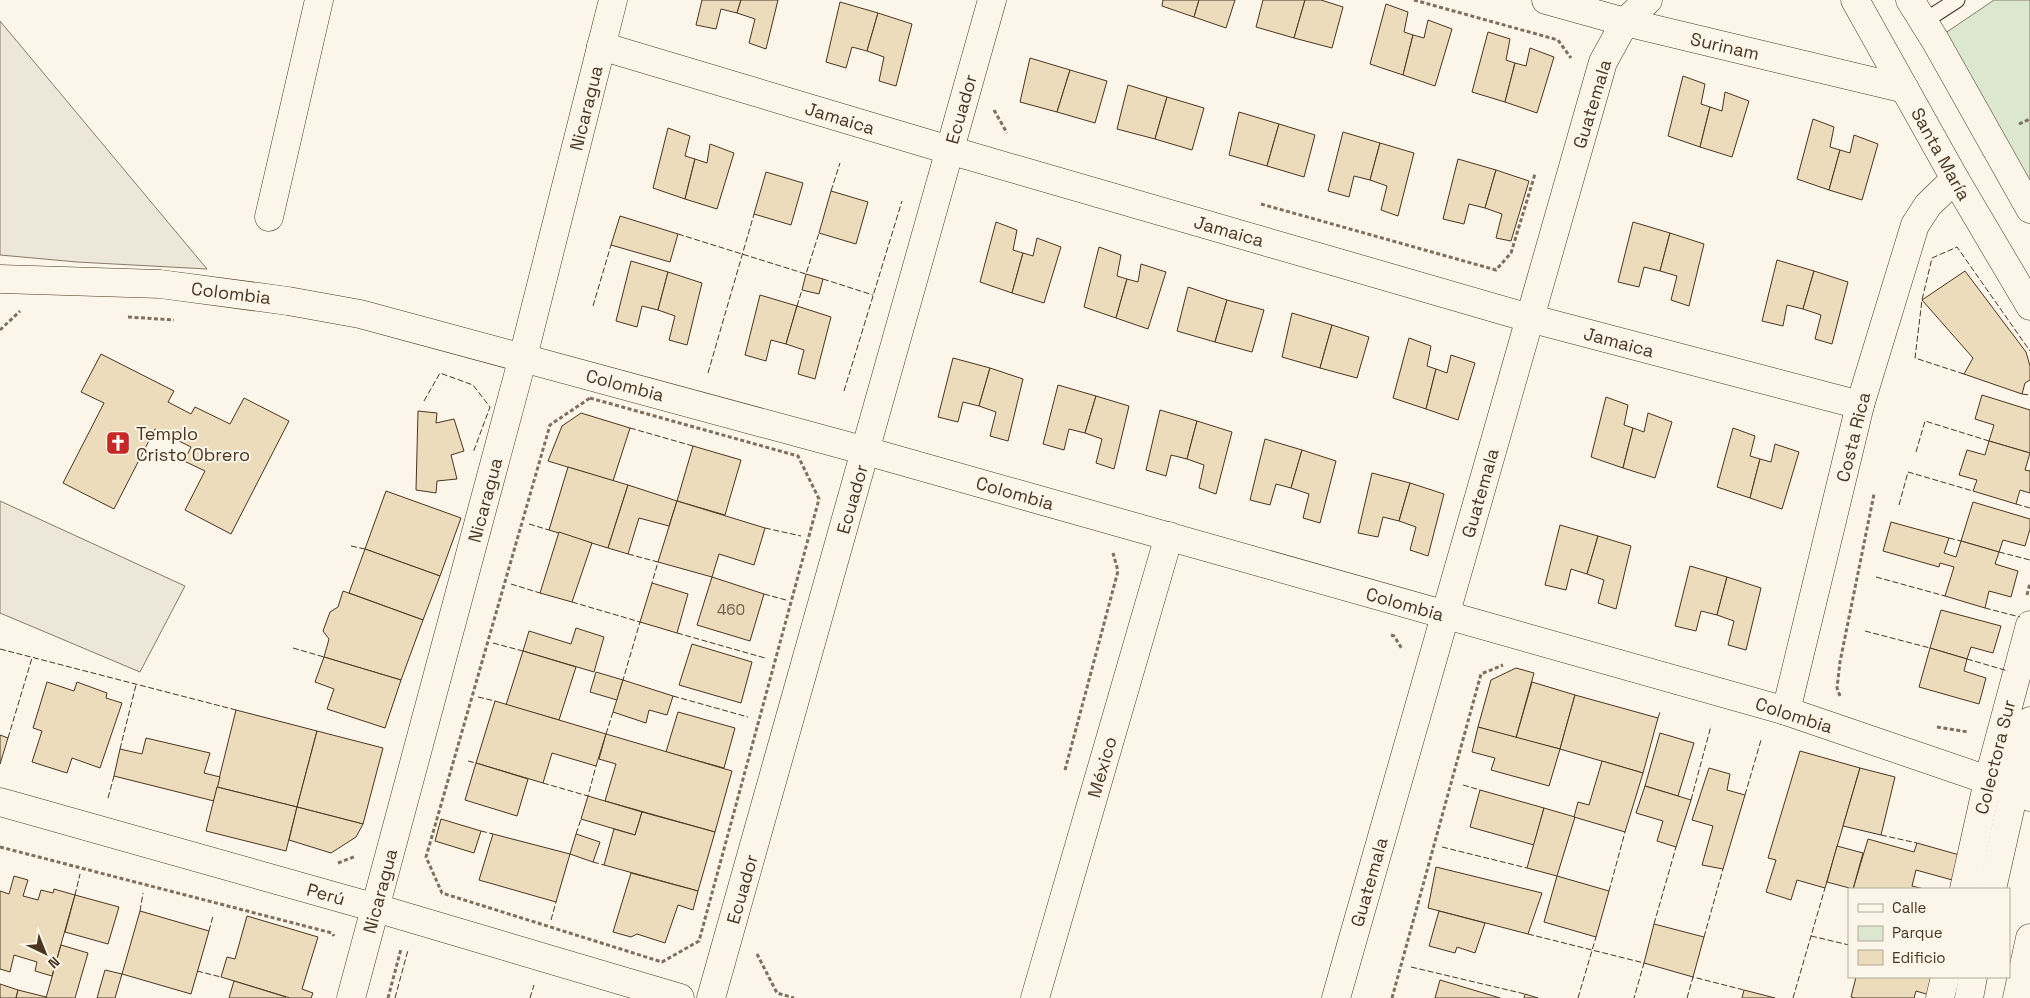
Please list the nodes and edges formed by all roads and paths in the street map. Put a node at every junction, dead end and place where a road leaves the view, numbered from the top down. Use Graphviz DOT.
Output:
graph roads {
  1 [pos="320,0"];
  2 [pos="613,0"];
  3 [pos="992,0"];
  4 [pos="1414,0"];
  5 [pos="1546,0"];
  6 [pos="1648,0"];
  7 [pos="1855,0"];
  8 [pos="1957,0"];
  9 [pos="1916,11"];
  10 [pos="1625,22"];
  11 [pos="601,46"];
  12 [pos="1568,68"];
  13 [pos="1905,89"];
  14 [pos="991,106"];
  15 [pos="1008,134"];
  16 [pos="949,150"];
  17 [pos="1537,170"];
  18 [pos="1955,179"];
  19 [pos="1257,203"];
  20 [pos="2030,209"];
  21 [pos="269,217"];
  22 [pos="0,279"];
  23 [pos="2030,306"];
  24 [pos="21,310"];
  25 [pos="120,317"];
  26 [pos="1529,318"];
  27 [pos="179,321"];
  28 [pos="0,330"];
  29 [pos="523,357"];
  30 [pos="1860,405"];
  31 [pos="866,451"];
  32 [pos="1875,487"];
  33 [pos="1168,536"];
  34 [pos="1112,546"];
  35 [pos="2030,582"];
  36 [pos="2028,613"];
  37 [pos="1445,616"];
  38 [pos="1385,633"];
  39 [pos="1404,652"];
  40 [pos="1482,674"];
  41 [pos="1844,705"];
  42 [pos="1786,711"];
  43 [pos="2030,721"];
  44 [pos="1928,725"];
  45 [pos="1974,734"];
  46 [pos="1063,780"];
  47 [pos="1988,781"];
  48 [pos="2022,793"];
  49 [pos="0,802"];
  50 [pos="0,846"];
  51 [pos="426,857"];
  52 [pos="1964,888"];
  53 [pos="1992,888"];
  54 [pos="376,908"];
  55 [pos="2030,938"];
  56 [pos="336,940"];
  57 [pos="1945,978"];
  58 [pos="1973,978"];
  59 [pos="351,998"];
  60 [pos="680,998"];
  61 [pos="711,998"];
  62 [pos="1035,998"];
  63 [pos="1336,998"];
  64 [pos="1392,998"];
  65 [pos="1940,998"];
  66 [pos="1968,998"];
  67 [pos="2017,998"];
  1 -- 21 [label="street"];
  2 -- 11 [label="street, Nicaragua"];
  3 -- 16 [label="street, Ecuador"];
  4 -- 12 [label="path"];
  5 -- 10 [label="street, Surinam"];
  6 -- 10 [label="street, Guatemala"];
  7 -- 13 [label="street, Santa María"];
  8 -- 9 [label="lane"];
  9 -- 20 [label="street"];
  10 -- 13 [label="street, Surinam"];
  10 -- 26 [label="street, Guatemala"];
  11 -- 16 [label="street, Jamaica"];
  11 -- 29 [label="street, Nicaragua"];
  13 -- 18 [label="street, Santa María"];
  14 -- 15 [label="path"];
  16 -- 26 [label="street, Jamaica"];
  16 -- 31 [label="street, Ecuador"];
  17 -- 19 [label="path"];
  18 -- 23 [label="street, Santa María"];
  18 -- 30 [label="street, Costa Rica"];
  22 -- 29 [label="street, Colombia"];
  24 -- 28 [label="path"];
  25 -- 27 [label="path"];
  26 -- 30 [label="street, Jamaica"];
  26 -- 37 [label="street, Guatemala"];
  29 -- 31 [label="street, Colombia"];
  29 -- 54 [label="street, Nicaragua"];
  30 -- 42 [label="street, Costa Rica"];
  31 -- 33 [label="street, Colombia"];
  31 -- 61 [label="street, Ecuador"];
  32 -- 41 [label="path"];
  33 -- 37 [label="street, Colombia"];
  33 -- 62 [label="street, México"];
  34 -- 46 [label="path"];
  35 -- 36 [label="path"];
  36 -- 47 [label="street, Colectora Sur"];
  37 -- 42 [label="street, Colombia"];
  37 -- 63 [label="street, Guatemala"];
  38 -- 39 [label="path"];
  40 -- 64 [label="path"];
  42 -- 47 [label="street, Colombia"];
  43 -- 48 [label="street"];
  44 -- 45 [label="path"];
  47 -- 48 [label="street, Colombia"];
  47 -- 52 [label="street, Colectora Sur"];
  48 -- 53 [label="street"];
  49 -- 54 [label="street, Perú"];
  50 -- 56 [label="path"];
  51 -- 51 [label="path"];
  54 -- 59 [label="street, Nicaragua"];
  54 -- 60 [label="street, Perú"];
  55 -- 67 [label="street"];
  57 -- 65 [label="street"];
  58 -- 66 [label="street"];
}
